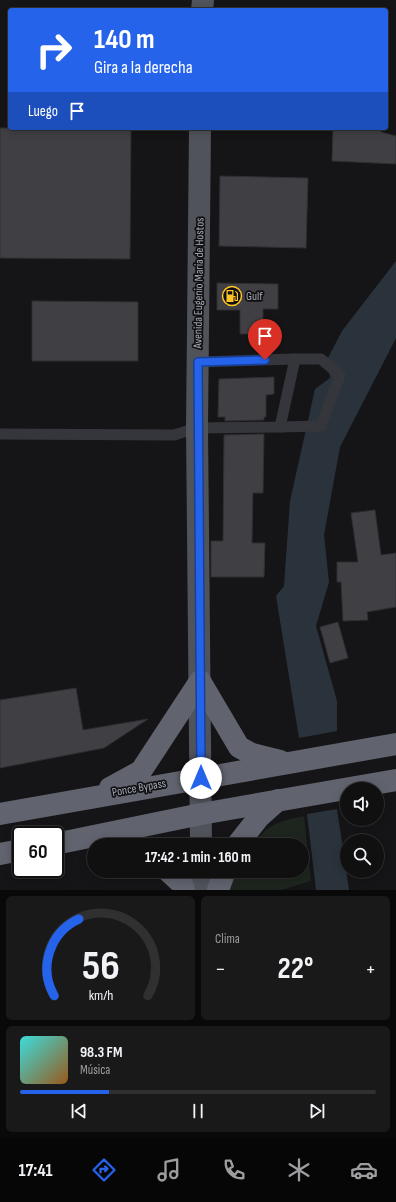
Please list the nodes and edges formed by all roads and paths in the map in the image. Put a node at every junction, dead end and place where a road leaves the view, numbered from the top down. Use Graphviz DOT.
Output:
graph roads {
  1 [pos="200,130"];
  2 [pos="295,359"];
  3 [pos="198,362"];
  4 [pos="280,427"];
  5 [pos="197,428"];
  6 [pos="0,434"];
  7 [pos="200,681"];
  8 [pos="396,744"];
  9 [pos="287,763"];
  10 [pos="201,778"];
  11 [pos="396,780"];
  12 [pos="99,795"];
  13 [pos="278,800"];
  14 [pos="0,814"];
  15 [pos="201,814"];
  16 [pos="201,838"];
  17 [pos="243,838"];
  18 [pos="74,844"];
  19 [pos="12,852"];
  20 [pos="0,854"];
  21 [pos="176,878"];
  22 [pos="201,878"];
  23 [pos="222,878"];
  24 [pos="184,890"];
  25 [pos="201,890"];
  26 [pos="218,890"];
  1 -- 3 [label="main road, Avenida Eugenio María de Hostos"];
  2 -- 3 [label="lane"];
  2 -- 4 [label="lane"];
  2 -- 4 [label="lane"];
  3 -- 5 [label="main road, Avenida Eugenio María de Hostos"];
  4 -- 5 [label="lane"];
  5 -- 6 [label="lane"];
  5 -- 7 [label="main road, Avenida Eugenio María de Hostos"];
  7 -- 9 [label="highway"];
  7 -- 10 [label="main road, Avenida Eugenio María de Hostos"];
  7 -- 12 [label="highway"];
  8 -- 9 [label="highway, Ponce Bypass"];
  9 -- 10 [label="highway, Ponce Bypass"];
  10 -- 12 [label="highway, Ponce Bypass"];
  10 -- 15 [label="main road, Avenida Eugenio María de Hostos"];
  11 -- 13 [label="highway"];
  12 -- 14 [label="highway, Ponce Bypass"];
  13 -- 15 [label="highway"];
  13 -- 17 [label="highway"];
  15 -- 16 [label="main road, Avenida Eugenio María de Hostos"];
  15 -- 18 [label="highway"];
  19 -- 20 [label="highway"];
  21 -- 24 [label="highway"];
  22 -- 25 [label="main road"];
  23 -- 26 [label="highway"];
}
